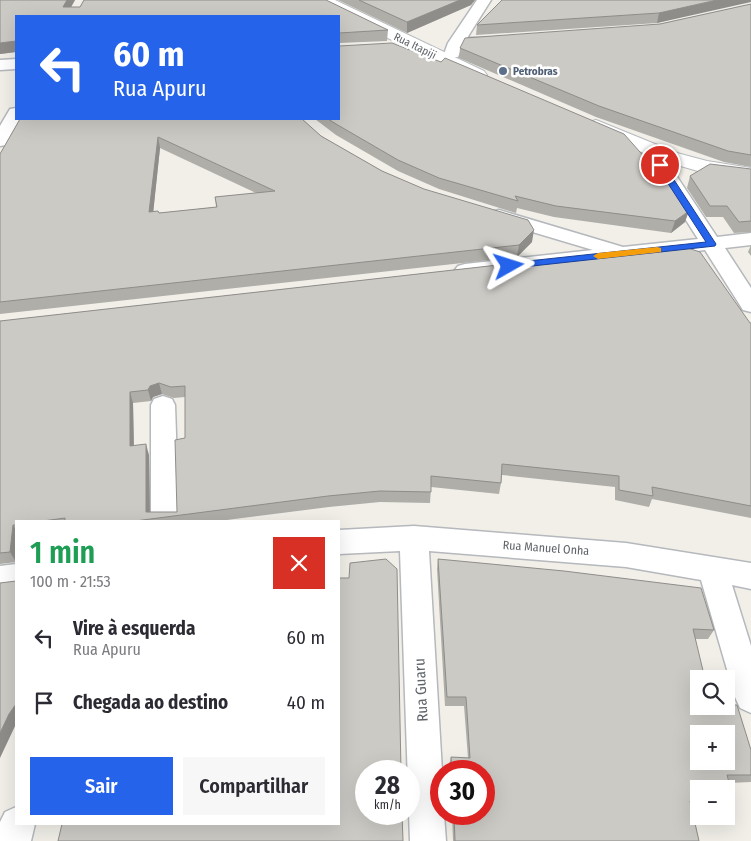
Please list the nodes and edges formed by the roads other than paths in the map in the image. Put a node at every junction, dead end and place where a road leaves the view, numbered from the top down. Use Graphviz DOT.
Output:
graph roads {
  1 [pos="322,0"];
  2 [pos="484,0"];
  3 [pos="359,18"];
  4 [pos="513,40"];
  5 [pos="456,43"];
  6 [pos="415,46"];
  7 [pos="386,47"];
  8 [pos="15,64"];
  9 [pos="455,65"];
  10 [pos="0,66"];
  11 [pos="490,80"];
  12 [pos="15,115"];
  13 [pos="579,118"];
  14 [pos="0,140"];
  15 [pos="650,149"];
  16 [pos="751,174"];
  17 [pos="478,210"];
  18 [pos="751,240"];
  19 [pos="712,244"];
  20 [pos="626,253"];
  21 [pos="450,273"];
  22 [pos="751,305"];
  23 [pos="163,405"];
  24 [pos="165,520"];
  25 [pos="414,538"];
  26 [pos="340,542"];
  27 [pos="712,569"];
  28 [pos="751,576"];
  29 [pos="15,577"];
  30 [pos="0,579"];
  31 [pos="751,697"];
  32 [pos="17,825"];
  33 [pos="12,841"];
  34 [pos="428,841"];
  1 -- 3 [label="street, Rua Itapiji"];
  2 -- 5 [label="street"];
  3 -- 5 [label="street"];
  3 -- 6 [label="street, Rua Itapiji"];
  4 -- 5 [label="street"];
  5 -- 9 [label="street"];
  6 -- 7 [label="street"];
  6 -- 9 [label="street, Rua Itapiji"];
  8 -- 10 [label="street"];
  9 -- 11 [label="street, Rua Itapiji"];
  12 -- 14 [label="street"];
  13 -- 15 [label="street"];
  15 -- 16 [label="street"];
  15 -- 19 [label="street"];
  17 -- 20 [label="street"];
  18 -- 19 [label="street"];
  19 -- 20 [label="street"];
  19 -- 22 [label="street"];
  20 -- 21 [label="street"];
  23 -- 24 [label="street"];
  25 -- 26 [label="street, Rua Manuel Onha"];
  25 -- 27 [label="street, Rua Manuel Onha"];
  25 -- 34 [label="street, Rua Guaru"];
  27 -- 28 [label="street, Rua Manuel Onha"];
  27 -- 31 [label="street"];
  29 -- 30 [label="street"];
  32 -- 33 [label="street"];
}
